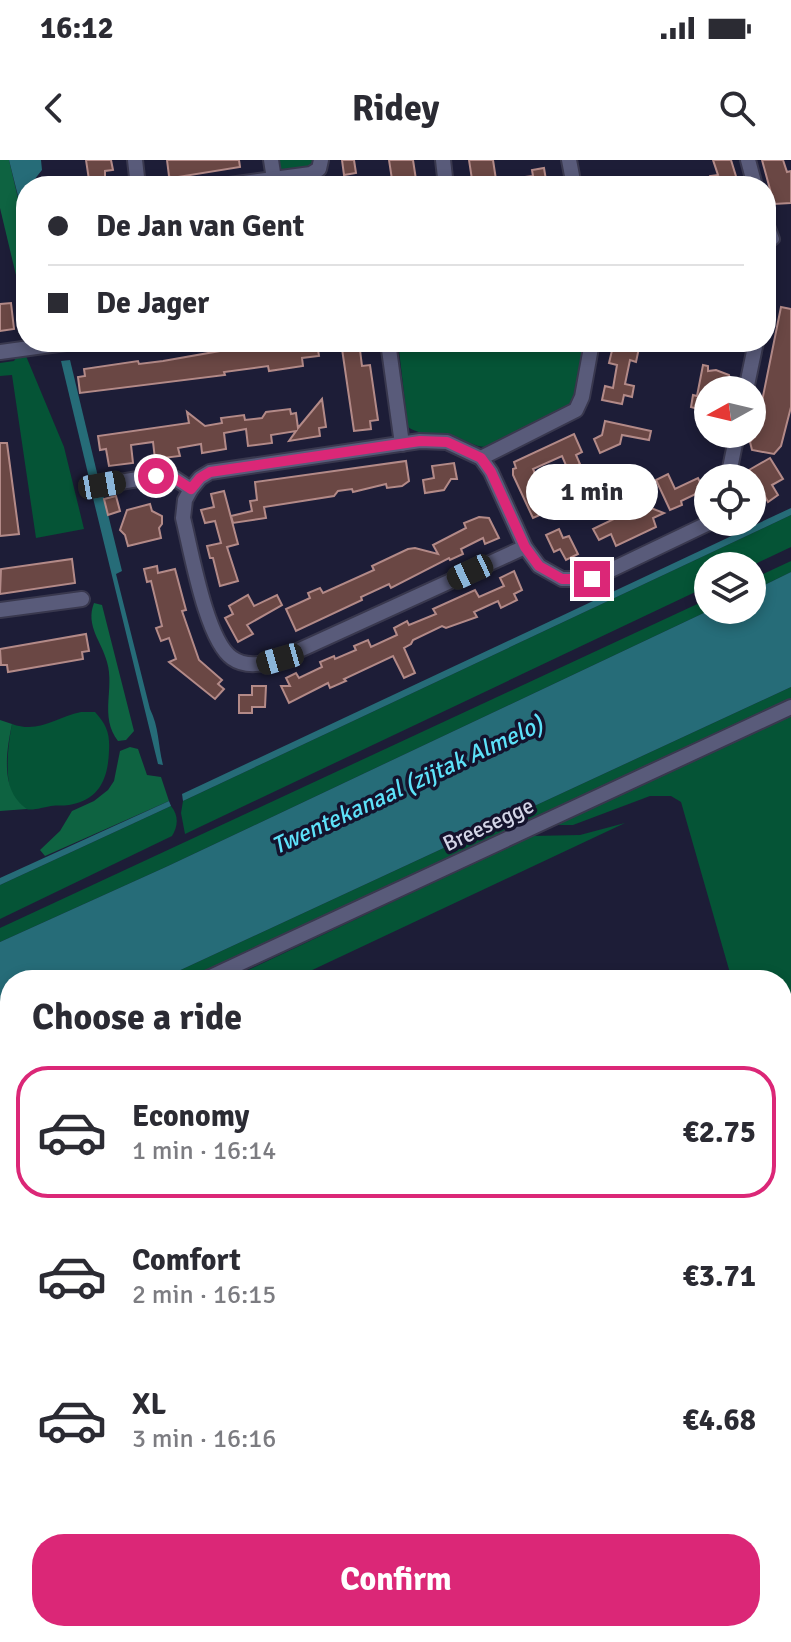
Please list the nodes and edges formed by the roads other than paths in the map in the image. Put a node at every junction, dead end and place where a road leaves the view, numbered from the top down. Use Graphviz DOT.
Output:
graph roads {
  1 [pos="321,160"];
  2 [pos="296,176"];
  3 [pos="389,352"];
  4 [pos="590,352"];
  5 [pos="754,352"];
  6 [pos="749,376"];
  7 [pos="402,444"];
  8 [pos="481,458"];
  9 [pos="102,485"];
  10 [pos="191,489"];
  11 [pos="694,530"];
  12 [pos="525,547"];
  13 [pos="82,599"];
  14 [pos="0,610"];
  15 [pos="791,707"];
  16 [pos="226,970"];
  1 -- 2 [label="street"];
  3 -- 7 [label="street"];
  4 -- 8 [label="street"];
  5 -- 6 [label="street"];
  7 -- 8 [label="street"];
  7 -- 10 [label="street"];
  8 -- 12 [label="street"];
  9 -- 10 [label="street"];
  10 -- 12 [label="street"];
  11 -- 12 [label="street"];
  13 -- 14 [label="street"];
  15 -- 16 [label="street, Breesegge"];
}
